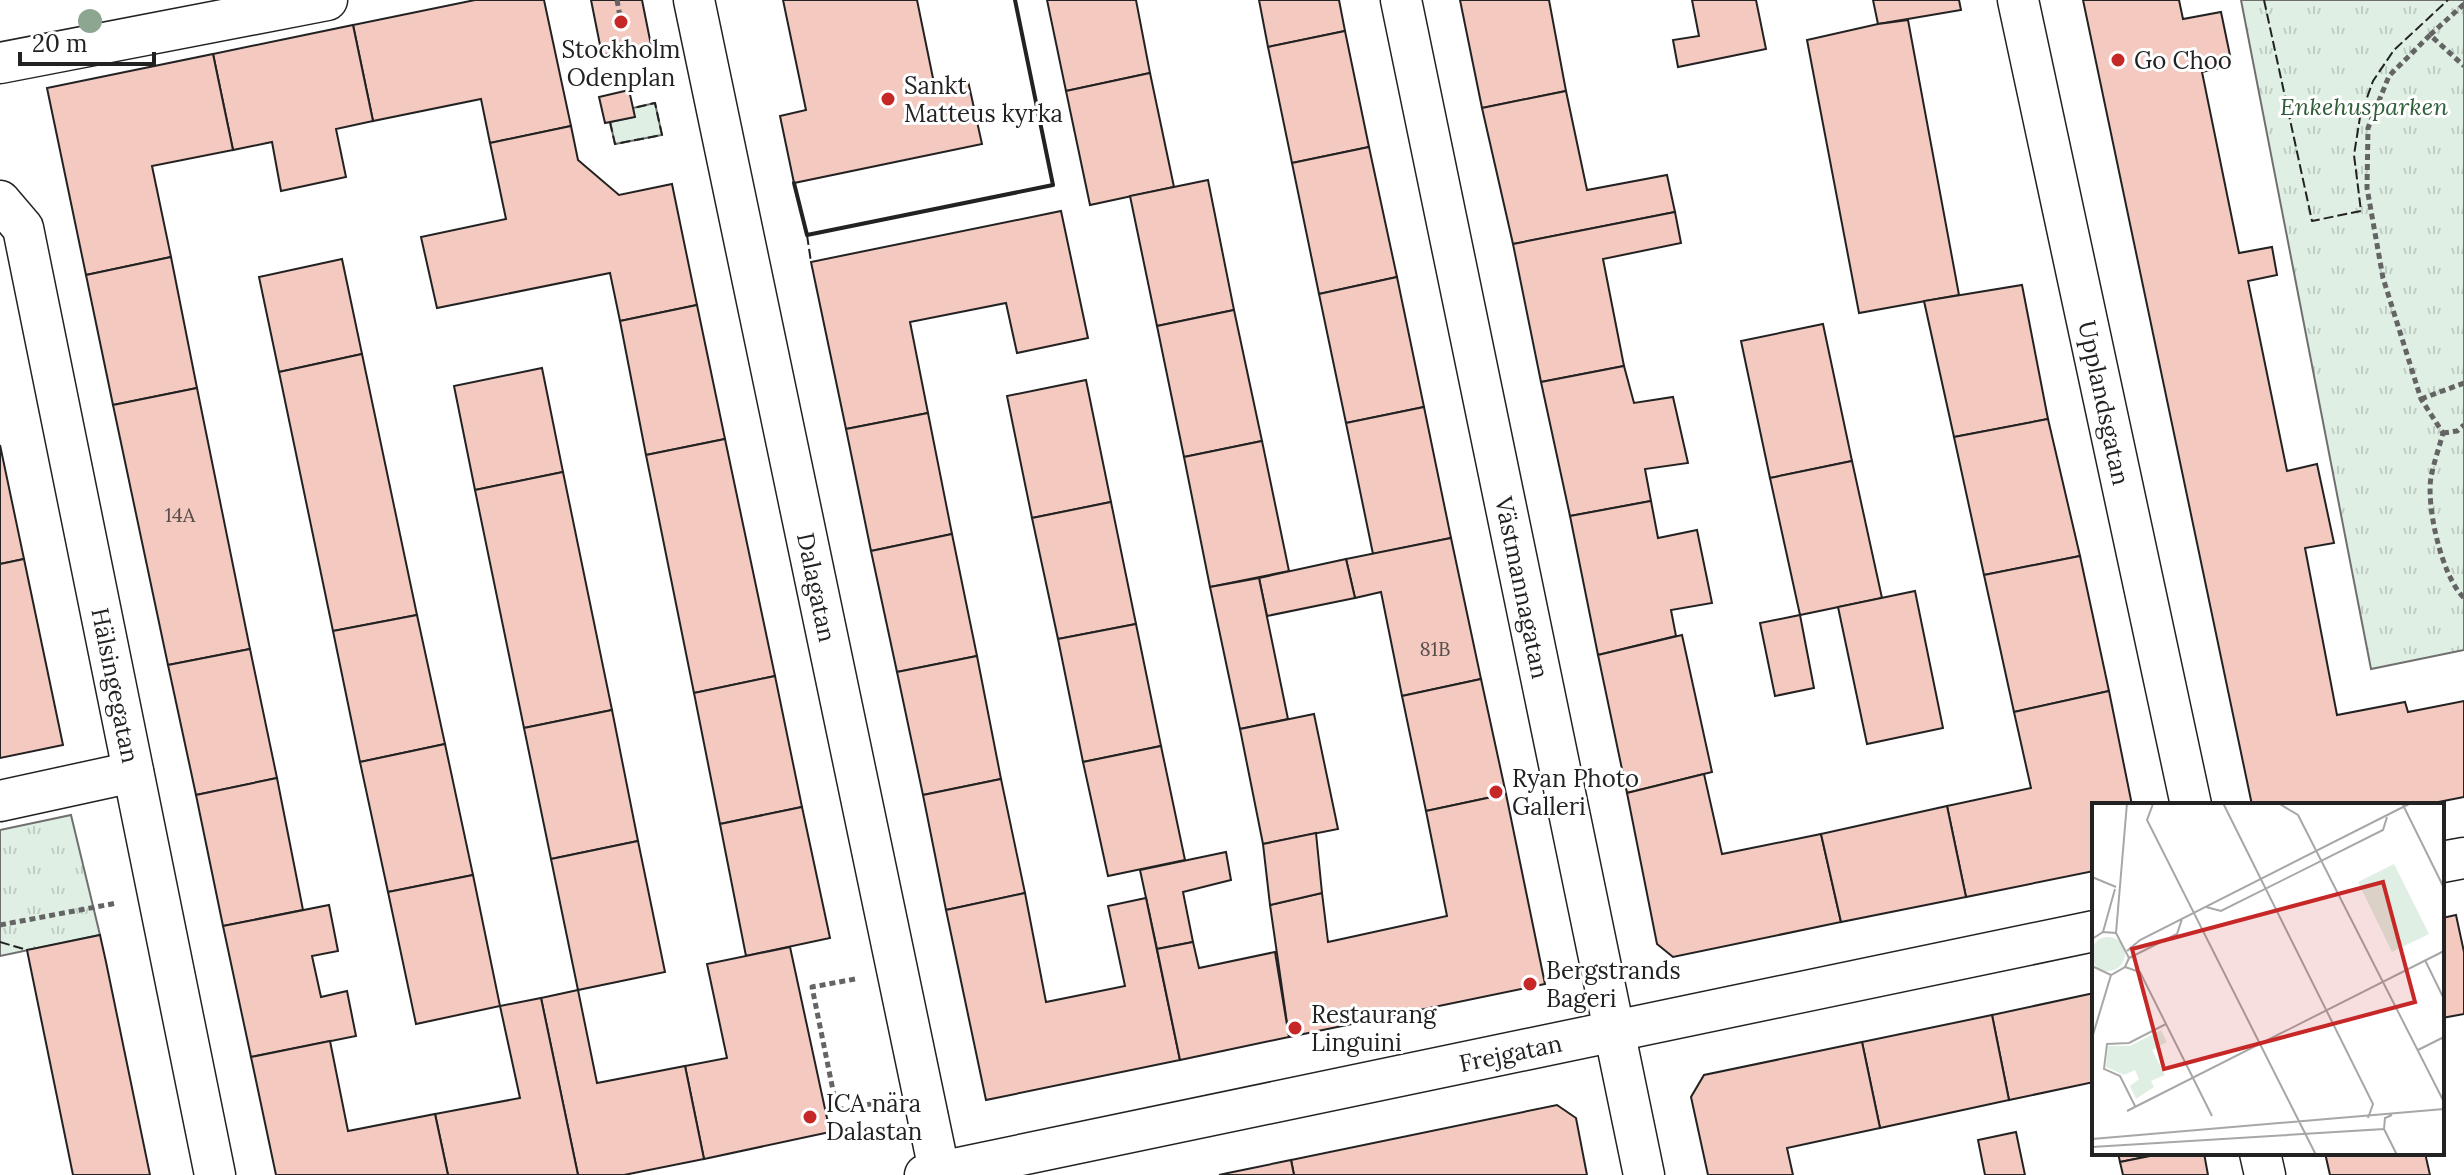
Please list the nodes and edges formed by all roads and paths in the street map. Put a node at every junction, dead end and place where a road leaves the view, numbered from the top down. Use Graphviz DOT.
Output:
graph roads {
  1 [pos="327,0"];
  2 [pos="617,0"];
  3 [pos="694,0"];
  4 [pos="1401,0"];
  5 [pos="2018,0"];
  6 [pos="2464,4"];
  7 [pos="621,22"];
  8 [pos="2430,35"];
  9 [pos="0,63"];
  10 [pos="2464,66"];
  11 [pos="0,201"];
  12 [pos="2464,383"];
  13 [pos="2421,399"];
  14 [pos="2464,425"];
  15 [pos="2443,433"];
  16 [pos="2464,598"];
  17 [pos="133,772"];
  18 [pos="0,801"];
  19 [pos="2191,803"];
  20 [pos="2464,858"];
  21 [pos="2444,862"];
  22 [pos="157,894"];
  23 [pos="0,925"];
  24 [pos="2092,931"];
  25 [pos="857,978"];
  26 [pos="1613,1032"];
  27 [pos="883,1102"];
  28 [pos="2260,1155"];
  29 [pos="935,1174"];
  30 [pos="215,1175"];
  31 [pos="1644,1175"];
  32 [pos="2265,1175"];
  1 -- 9 [label="street"];
  2 -- 7 [label="path"];
  3 -- 29 [label="street, Dalagatan"];
  4 -- 26 [label="street, Västmannagatan"];
  5 -- 19 [label="street, Upplandsgatan"];
  6 -- 8 [label="path"];
  8 -- 10 [label="path"];
  8 -- 13 [label="path"];
  11 -- 17 [label="street, Hälsingegatan"];
  12 -- 13 [label="path"];
  13 -- 15 [label="path"];
  14 -- 15 [label="path"];
  15 -- 16 [label="path"];
  17 -- 18 [label="street"];
  17 -- 22 [label="street, Hälsingegatan"];
  20 -- 21 [label="street"];
  22 -- 23 [label="path"];
  22 -- 30 [label="street, Hälsingegatan"];
  24 -- 26 [label="street, Frejgatan"];
  25 -- 27 [label="path"];
  26 -- 29 [label="street, Frejgatan"];
  26 -- 31 [label="street, Västmannagatan"];
  28 -- 32 [label="street"];
}
